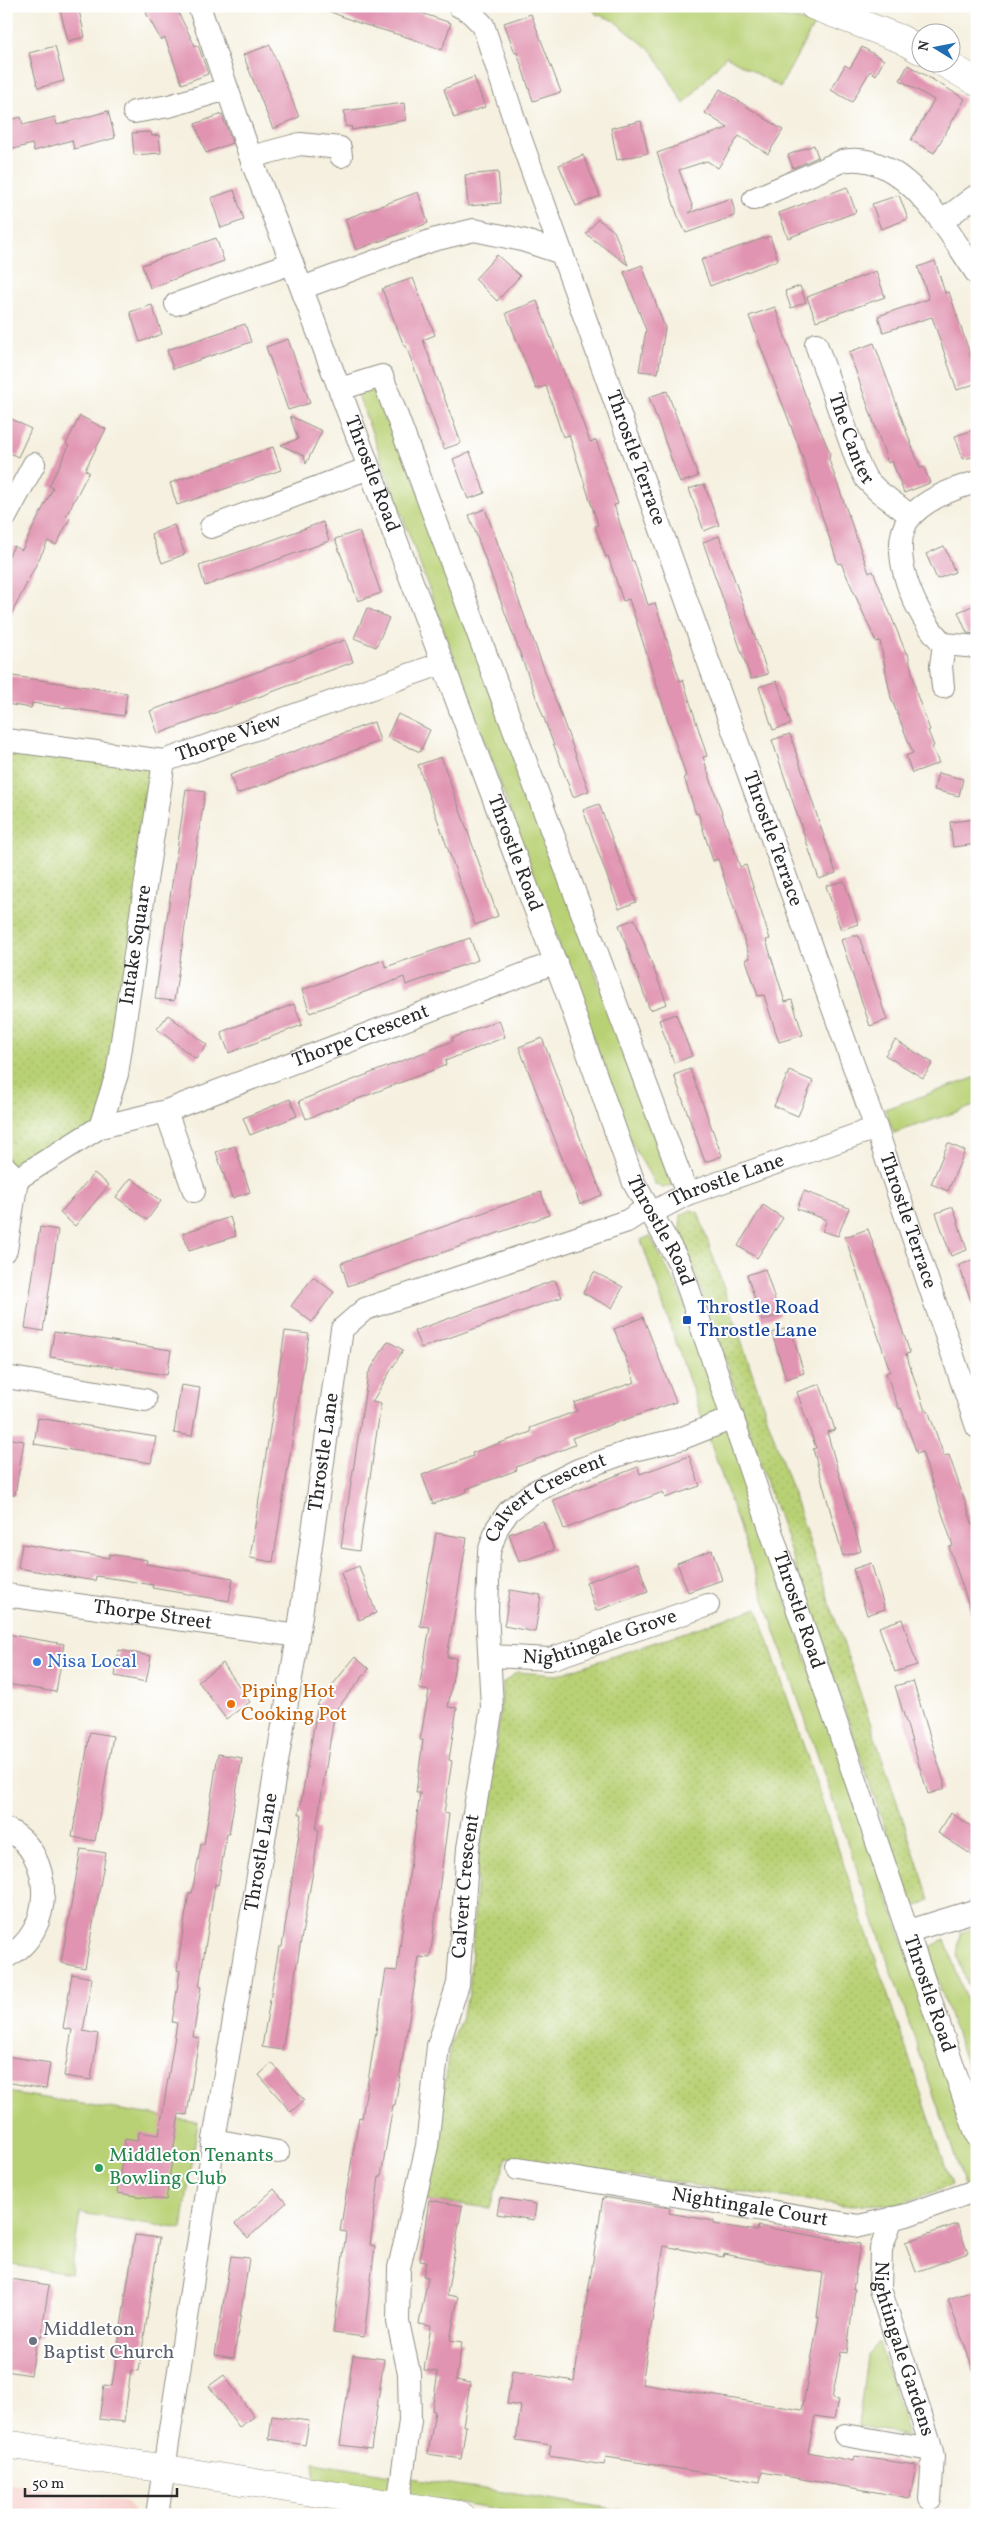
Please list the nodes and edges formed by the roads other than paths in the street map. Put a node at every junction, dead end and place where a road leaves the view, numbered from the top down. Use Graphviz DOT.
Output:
graph roads {
  1 [pos="198,6"];
  2 [pos="459,6"];
  3 [pos="814,6"];
  4 [pos="910,44"];
  5 [pos="960,72"];
  6 [pos="977,82"];
  7 [pos="227,89"];
  8 [pos="134,112"];
  9 [pos="341,156"];
  10 [pos="251,157"];
  11 [pos="974,197"];
  12 [pos="754,199"];
  13 [pos="941,222"];
  14 [pos="562,253"];
  15 [pos="292,263"];
  16 [pos="977,274"];
  17 [pos="302,288"];
  18 [pos="176,304"];
  19 [pos="816,344"];
  20 [pos="340,389"];
  21 [pos="34,464"];
  22 [pos="370,468"];
  23 [pos="977,482"];
  24 [pos="6,516"];
  25 [pos="911,516"];
  26 [pos="211,527"];
  27 [pos="944,644"];
  28 [pos="977,647"];
  29 [pos="443,663"];
  30 [pos="943,687"];
  31 [pos="6,740"];
  32 [pos="164,761"];
  33 [pos="556,962"];
  34 [pos="166,1111"];
  35 [pos="100,1127"];
  36 [pos="876,1128"];
  37 [pos="12,1174"];
  38 [pos="194,1191"];
  39 [pos="687,1194"];
  40 [pos="649,1212"];
  41 [pos="6,1250"];
  42 [pos="6,1377"];
  43 [pos="145,1400"];
  44 [pos="734,1418"];
  45 [pos="977,1427"];
  46 [pos="6,1595"];
  47 [pos="708,1605"];
  48 [pos="298,1636"];
  49 [pos="491,1656"];
  50 [pos="6,1829"];
  51 [pos="977,1910"];
  52 [pos="909,1931"];
  53 [pos="6,1957"];
  54 [pos="977,2136"];
  55 [pos="214,2140"];
  56 [pos="278,2152"];
  57 [pos="518,2169"];
  58 [pos="977,2190"];
  59 [pos="892,2218"];
  60 [pos="844,2435"];
  61 [pos="6,2444"];
  62 [pos="931,2450"];
  63 [pos="165,2469"];
  64 [pos="930,2499"];
  65 [pos="398,2505"];
  66 [pos="157,2515"];
  67 [pos="460,2515"];
  1 -- 7 [label="street, Throstle Road"];
  2 -- 14 [label="street, Throstle Terrace"];
  3 -- 4 [label="street"];
  5 -- 6 [label="street"];
  7 -- 8 [label="street"];
  7 -- 10 [label="street, Throstle Road"];
  9 -- 10 [label="street"];
  10 -- 15 [label="street, Throstle Road"];
  11 -- 13 [label="street"];
  12 -- 13 [label="street"];
  13 -- 16 [label="street"];
  14 -- 17 [label="street"];
  14 -- 36 [label="street, Throstle Terrace"];
  15 -- 17 [label="street, Throstle Road"];
  15 -- 18 [label="street"];
  17 -- 20 [label="street, Throstle Road"];
  19 -- 25 [label="street, The Canter"];
  20 -- 22 [label="street, Throstle Road"];
  20 -- 39 [label="street, Throstle Road"];
  21 -- 24 [label="street"];
  22 -- 26 [label="street"];
  22 -- 29 [label="street, Throstle Road"];
  23 -- 25 [label="street"];
  25 -- 27 [label="street"];
  27 -- 28 [label="street"];
  27 -- 30 [label="street"];
  29 -- 32 [label="street, Thorpe View"];
  29 -- 33 [label="street, Throstle Road"];
  31 -- 32 [label="street, Thorpe View"];
  32 -- 35 [label="street, Intake Square"];
  33 -- 34 [label="street, Thorpe Crescent"];
  33 -- 40 [label="street, Throstle Road"];
  34 -- 35 [label="street, Thorpe Crescent"];
  34 -- 38 [label="street"];
  35 -- 37 [label="street, Thorpe Crescent"];
  36 -- 39 [label="street, Throstle Lane"];
  36 -- 45 [label="street, Throstle Terrace"];
  37 -- 41 [label="street"];
  39 -- 40 [label="street, Throstle Lane"];
  40 -- 44 [label="street, Throstle Road"];
  40 -- 48 [label="street, Throstle Lane"];
  42 -- 43 [label="street"];
  44 -- 49 [label="street, Calvert Crescent"];
  44 -- 52 [label="street, Throstle Road"];
  46 -- 48 [label="street, Thorpe Street"];
  47 -- 49 [label="street, Nightingale Grove"];
  48 -- 55 [label="street, Throstle Lane"];
  49 -- 65 [label="street, Calvert Crescent"];
  50 -- 53 [label="street"];
  51 -- 52 [label="street"];
  52 -- 54 [label="street, Throstle Road"];
  55 -- 56 [label="street"];
  55 -- 63 [label="street, Throstle Lane"];
  57 -- 59 [label="street, Nightingale Court"];
  58 -- 59 [label="street, Nightingale Court"];
  59 -- 62 [label="street, Nightingale Gardens"];
  60 -- 62 [label="street, Nightingale Gardens"];
  61 -- 63 [label="street"];
  62 -- 64 [label="street, Nightingale Gardens"];
  63 -- 65 [label="street"];
  63 -- 66 [label="street, Throstle Lane"];
  65 -- 67 [label="street"];
}
